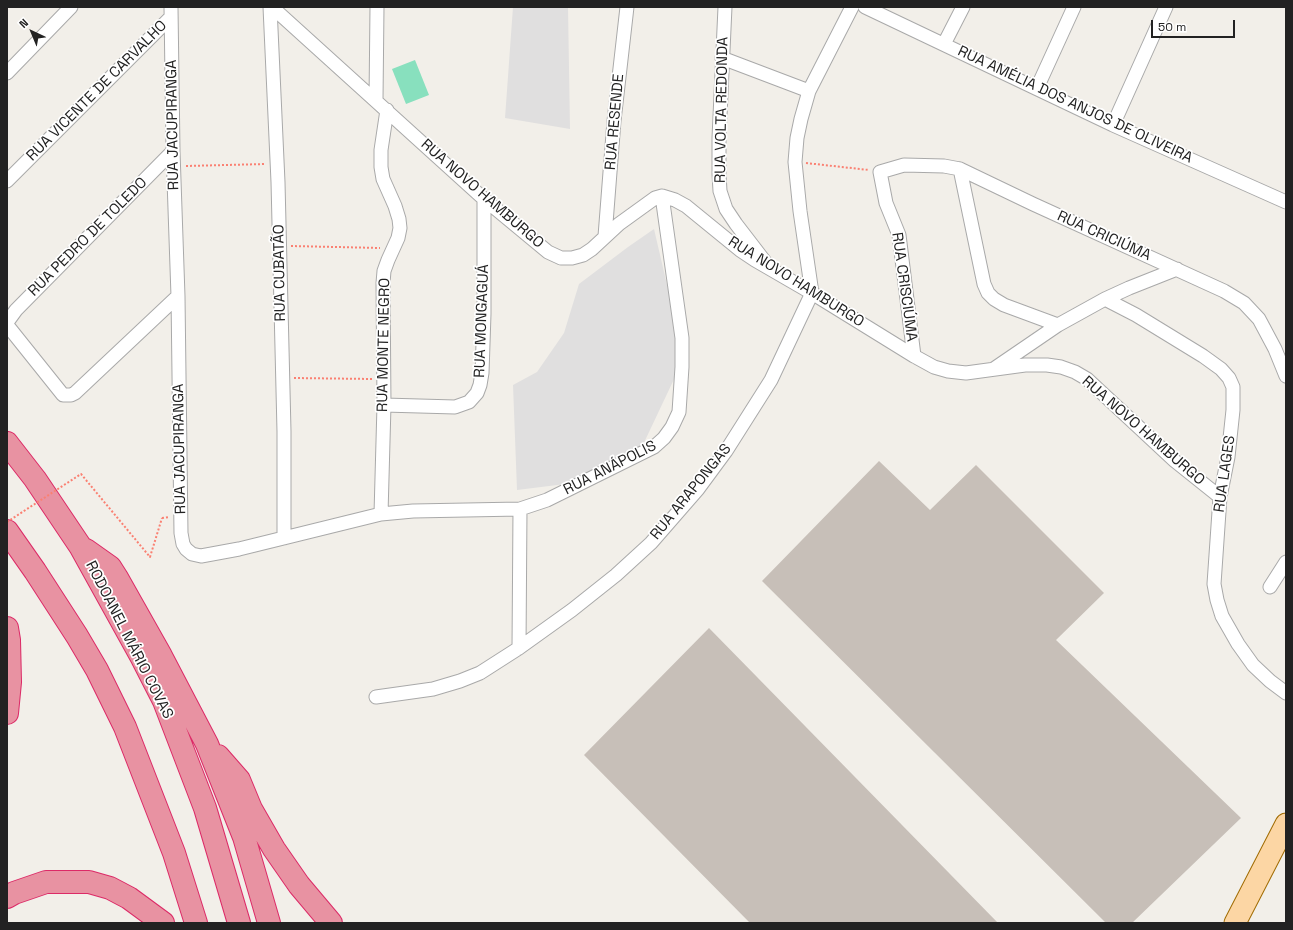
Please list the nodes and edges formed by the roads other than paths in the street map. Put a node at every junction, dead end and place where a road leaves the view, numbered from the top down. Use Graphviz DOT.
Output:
graph roads {
  1 [pos="71,7"];
  2 [pos="271,7"];
  3 [pos="377,7"];
  4 [pos="627,7"];
  5 [pos="725,7"];
  6 [pos="852,7"];
  7 [pos="864,7"];
  8 [pos="963,7"];
  9 [pos="1074,7"];
  10 [pos="1166,7"];
  11 [pos="171,12"];
  12 [pos="944,44"];
  13 [pos="722,58"];
  14 [pos="7,74"];
  15 [pos="1037,88"];
  16 [pos="809,91"];
  17 [pos="376,100"];
  18 [pos="387,110"];
  19 [pos="1114,125"];
  20 [pos="173,151"];
  21 [pos="960,169"];
  22 [pos="880,172"];
  23 [pos="7,181"];
  24 [pos="662,196"];
  25 [pos="484,199"];
  26 [pos="1286,202"];
  27 [pos="605,236"];
  28 [pos="1177,269"];
  29 [pos="771,270"];
  30 [pos="812,294"];
  31 [pos="178,296"];
  32 [pos="1105,299"];
  33 [pos="7,325"];
  34 [pos="1058,325"];
  35 [pos="914,356"];
  36 [pos="992,370"];
  37 [pos="1286,376"];
  38 [pos="384,405"];
  39 [pos="7,443"];
  40 [pos="1220,497"];
  41 [pos="520,510"];
  42 [pos="381,514"];
  43 [pos="7,531"];
  44 [pos="284,538"];
  45 [pos="80,546"];
  46 [pos="1286,562"];
  47 [pos="1270,587"];
  48 [pos="7,628"];
  49 [pos="519,648"];
  50 [pos="1286,693"];
  51 [pos="376,697"];
  52 [pos="7,713"];
  53 [pos="207,744"];
  54 [pos="1286,824"];
  55 [pos="7,897"];
  56 [pos="163,923"];
  57 [pos="196,923"];
  58 [pos="240,923"];
  59 [pos="269,923"];
  60 [pos="331,923"];
  61 [pos="1236,923"];
  1 -- 14 [label="street"];
  2 -- 17 [label="street, RUA NOVO HAMBURGO"];
  2 -- 44 [label="street, RUA CUBATÃO"];
  3 -- 17 [label="street"];
  4 -- 27 [label="street, RUA RESENDE"];
  5 -- 13 [label="street, RUA VOLTA REDONDA"];
  6 -- 16 [label="street"];
  7 -- 12 [label="street, RUA AMÉLIA DOS ANJOS DE OLIVEIRA"];
  8 -- 12 [label="street"];
  9 -- 15 [label="street"];
  10 -- 19 [label="street"];
  11 -- 20 [label="street, RUA JACUPIRANGA"];
  11 -- 23 [label="street, RUA VICENTE DE CARVALHO"];
  12 -- 15 [label="street, RUA AMÉLIA DOS ANJOS DE OLIVEIRA"];
  13 -- 16 [label="street"];
  13 -- 29 [label="street, RUA VOLTA REDONDA"];
  15 -- 19 [label="street, RUA AMÉLIA DOS ANJOS DE OLIVEIRA"];
  16 -- 30 [label="street"];
  17 -- 18 [label="street, RUA NOVO HAMBURGO"];
  18 -- 25 [label="street, RUA NOVO HAMBURGO"];
  18 -- 38 [label="street, RUA MONTE NEGRO"];
  19 -- 26 [label="street, RUA AMÉLIA DOS ANJOS DE OLIVEIRA"];
  20 -- 31 [label="street, RUA JACUPIRANGA"];
  20 -- 33 [label="street, RUA PEDRO DE TOLEDO"];
  21 -- 22 [label="street, RUA CRICIÚMA"];
  21 -- 28 [label="street, RUA CRICIÚMA"];
  21 -- 34 [label="street"];
  22 -- 35 [label="street, RUA CRISCIÚMA"];
  24 -- 27 [label="street, RUA NOVO HAMBURGO"];
  24 -- 29 [label="street, RUA NOVO HAMBURGO"];
  24 -- 41 [label="street, RUA ANÁPOLIS"];
  25 -- 27 [label="street, RUA NOVO HAMBURGO"];
  25 -- 38 [label="street, RUA MONGAGUÁ"];
  28 -- 32 [label="street"];
  28 -- 37 [label="street, RUA CRICIÚMA"];
  29 -- 30 [label="street, RUA NOVO HAMBURGO"];
  30 -- 35 [label="street, RUA NOVO HAMBURGO"];
  30 -- 49 [label="street, RUA ARAPONGAS"];
  31 -- 33 [label="street"];
  31 -- 44 [label="street, RUA JACUPIRANGA"];
  32 -- 34 [label="street"];
  32 -- 40 [label="street, RUA LAGES"];
  34 -- 36 [label="street"];
  35 -- 36 [label="street, RUA NOVO HAMBURGO"];
  36 -- 40 [label="street, RUA NOVO HAMBURGO"];
  38 -- 42 [label="street, RUA MONTE NEGRO"];
  39 -- 45 [label="highway, RODOANEL MÁRIO COVAS"];
  40 -- 50 [label="street, RUA LAGES"];
  41 -- 42 [label="street, RUA JACUPIRANGA"];
  41 -- 49 [label="street"];
  42 -- 44 [label="street, RUA JACUPIRANGA"];
  43 -- 57 [label="highway"];
  45 -- 53 [label="highway"];
  45 -- 58 [label="highway, RODOANEL MÁRIO COVAS"];
  46 -- 47 [label="street"];
  48 -- 52 [label="highway"];
  49 -- 51 [label="street, RUA ARAPONGAS"];
  53 -- 59 [label="highway"];
  53 -- 60 [label="highway"];
  54 -- 61 [label="main road"];
  55 -- 56 [label="highway"];
}
